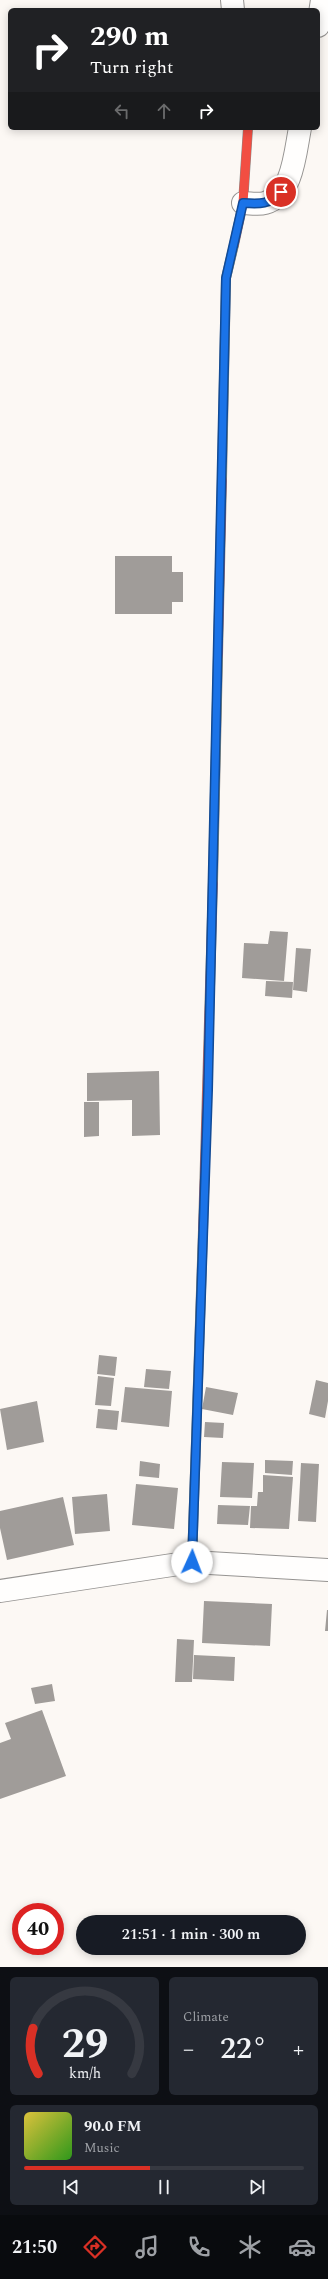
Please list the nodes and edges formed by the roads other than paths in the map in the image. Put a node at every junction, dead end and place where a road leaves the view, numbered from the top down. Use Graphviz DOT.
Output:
graph roads {
  1 [pos="322,0"];
  2 [pos="320,13"];
  3 [pos="248,130"];
  4 [pos="300,130"];
  5 [pos="243,203"];
  6 [pos="192,1562"];
  7 [pos="328,1570"];
  8 [pos="0,1591"];
  1 -- 2 [label="street"];
  3 -- 5 [label="street"];
  4 -- 5 [label="street"];
  5 -- 6 [label="street"];
  6 -- 7 [label="street"];
  6 -- 8 [label="street"];
}
